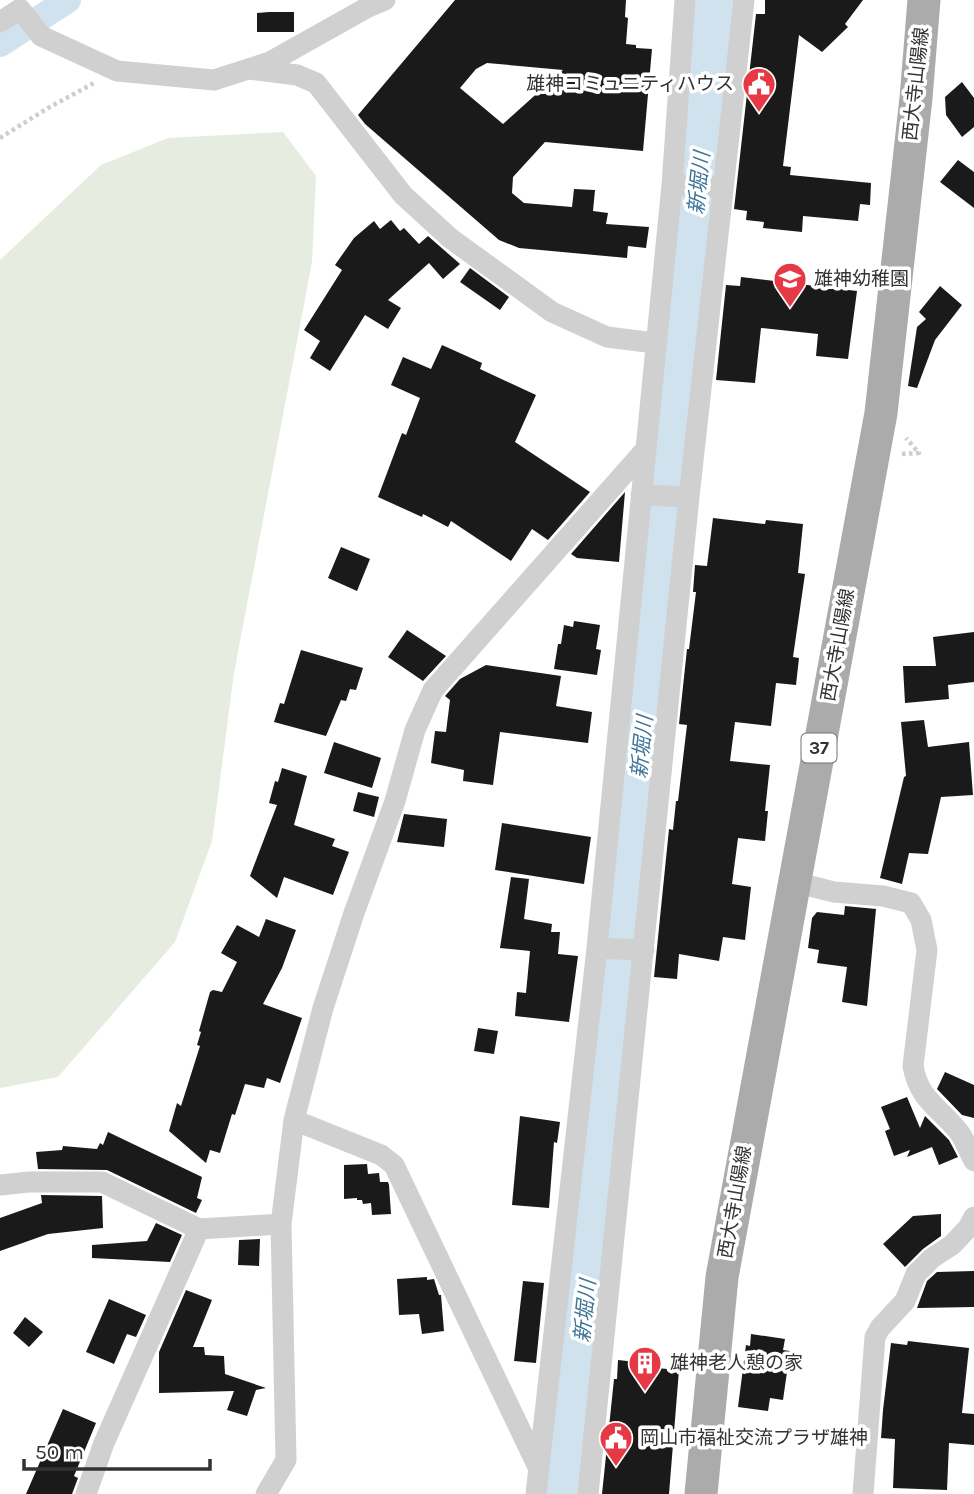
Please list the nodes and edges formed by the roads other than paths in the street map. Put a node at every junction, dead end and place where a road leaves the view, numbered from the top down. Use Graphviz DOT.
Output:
graph roads {
  1 [pos="385,0"];
  2 [pos="685,0"];
  3 [pos="744,0"];
  4 [pos="924,0"];
  5 [pos="0,22"];
  6 [pos="250,69"];
  7 [pos="677,185"];
  8 [pos="718,187"];
  9 [pos="655,343"];
  10 [pos="646,449"];
  11 [pos="646,495"];
  12 [pos="684,497"];
  13 [pos="794,882"];
  14 [pos="603,948"];
  15 [pos="640,950"];
  16 [pos="294,1121"];
  17 [pos="974,1161"];
  18 [pos="0,1185"];
  19 [pos="974,1217"];
  20 [pos="281,1223"];
  21 [pos="199,1229"];
  22 [pos="538,1466"];
  23 [pos="86,1494"];
  24 [pos="266,1494"];
  25 [pos="536,1494"];
  26 [pos="588,1494"];
  27 [pos="701,1494"];
  28 [pos="863,1494"];
  1 -- 6 [label="street"];
  2 -- 7 [label="street"];
  3 -- 8 [label="street"];
  4 -- 13 [label="main road, 西大寺山陽線 / 37"];
  5 -- 6 [label="street"];
  6 -- 9 [label="street"];
  7 -- 8 [label="street"];
  7 -- 9 [label="street"];
  8 -- 12 [label="street"];
  9 -- 10 [label="street"];
  10 -- 11 [label="street"];
  10 -- 16 [label="street"];
  11 -- 12 [label="street"];
  11 -- 14 [label="street"];
  12 -- 15 [label="street"];
  13 -- 17 [label="street"];
  13 -- 27 [label="main road, 西大寺山陽線 / 37"];
  14 -- 15 [label="street"];
  14 -- 22 [label="street"];
  15 -- 26 [label="street"];
  16 -- 20 [label="street"];
  16 -- 22 [label="street"];
  18 -- 21 [label="street"];
  19 -- 28 [label="street"];
  20 -- 21 [label="street"];
  20 -- 24 [label="street"];
  21 -- 23 [label="street"];
  22 -- 25 [label="street"];
}
